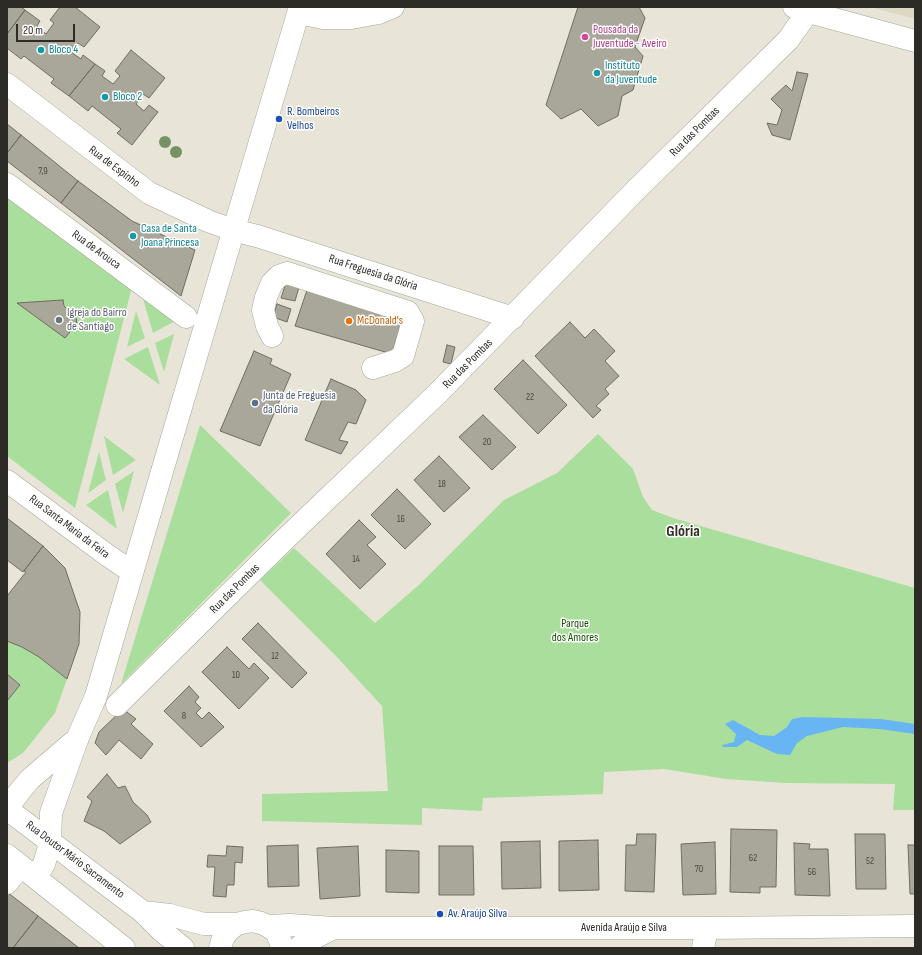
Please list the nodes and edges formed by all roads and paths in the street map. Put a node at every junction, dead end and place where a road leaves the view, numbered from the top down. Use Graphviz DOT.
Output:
graph roads {
  1 [pos="393,7"];
  2 [pos="800,9"];
  3 [pos="299,10"];
  4 [pos="915,41"];
  5 [pos="7,84"];
  6 [pos="7,184"];
  7 [pos="233,230"];
  8 [pos="186,317"];
  9 [pos="513,318"];
  10 [pos="272,336"];
  11 [pos="373,368"];
  12 [pos="7,480"];
  13 [pos="132,572"];
  14 [pos="117,705"];
  15 [pos="78,737"];
  16 [pos="7,809"];
  17 [pos="50,842"];
  18 [pos="21,866"];
  19 [pos="7,883"];
  20 [pos="143,912"];
  21 [pos="237,924"];
  22 [pos="268,926"];
  23 [pos="915,926"];
  24 [pos="334,928"];
  25 [pos="705,938"];
  26 [pos="124,948"];
  27 [pos="183,948"];
  28 [pos="220,948"];
  29 [pos="282,948"];
  30 [pos="298,948"];
  1 -- 3 [label="street"];
  2 -- 4 [label="street"];
  2 -- 9 [label="street, Rua das Pombas"];
  3 -- 7 [label="street"];
  5 -- 7 [label="street, Rua de Espinho"];
  6 -- 8 [label="street, Rua de Arouca"];
  7 -- 9 [label="street, Rua Freguesia da Glória"];
  7 -- 13 [label="street"];
  9 -- 14 [label="street, Rua das Pombas"];
  10 -- 11 [label="street"];
  12 -- 13 [label="street, Rua Santa Maria da Feira"];
  13 -- 15 [label="street"];
  15 -- 16 [label="street"];
  15 -- 17 [label="street"];
  16 -- 17 [label="street, Rua Doutor Mário Sacramento"];
  17 -- 18 [label="street"];
  17 -- 20 [label="street, Rua Doutor Mário Sacramento"];
  18 -- 19 [label="street"];
  18 -- 26 [label="street"];
  20 -- 21 [label="street"];
  20 -- 27 [label="street, Rua Doutor Mário Sacramento"];
  21 -- 22 [label="street, Avenida Araújo e Silva"];
  21 -- 28 [label="street"];
  22 -- 24 [label="street, Avenida Araújo e Silva"];
  22 -- 29 [label="street"];
  23 -- 25 [label="street, Avenida Araújo e Silva"];
  24 -- 25 [label="street, Avenida Araújo e Silva"];
  24 -- 30 [label="street, Avenida Araújo e Silva"];
}
